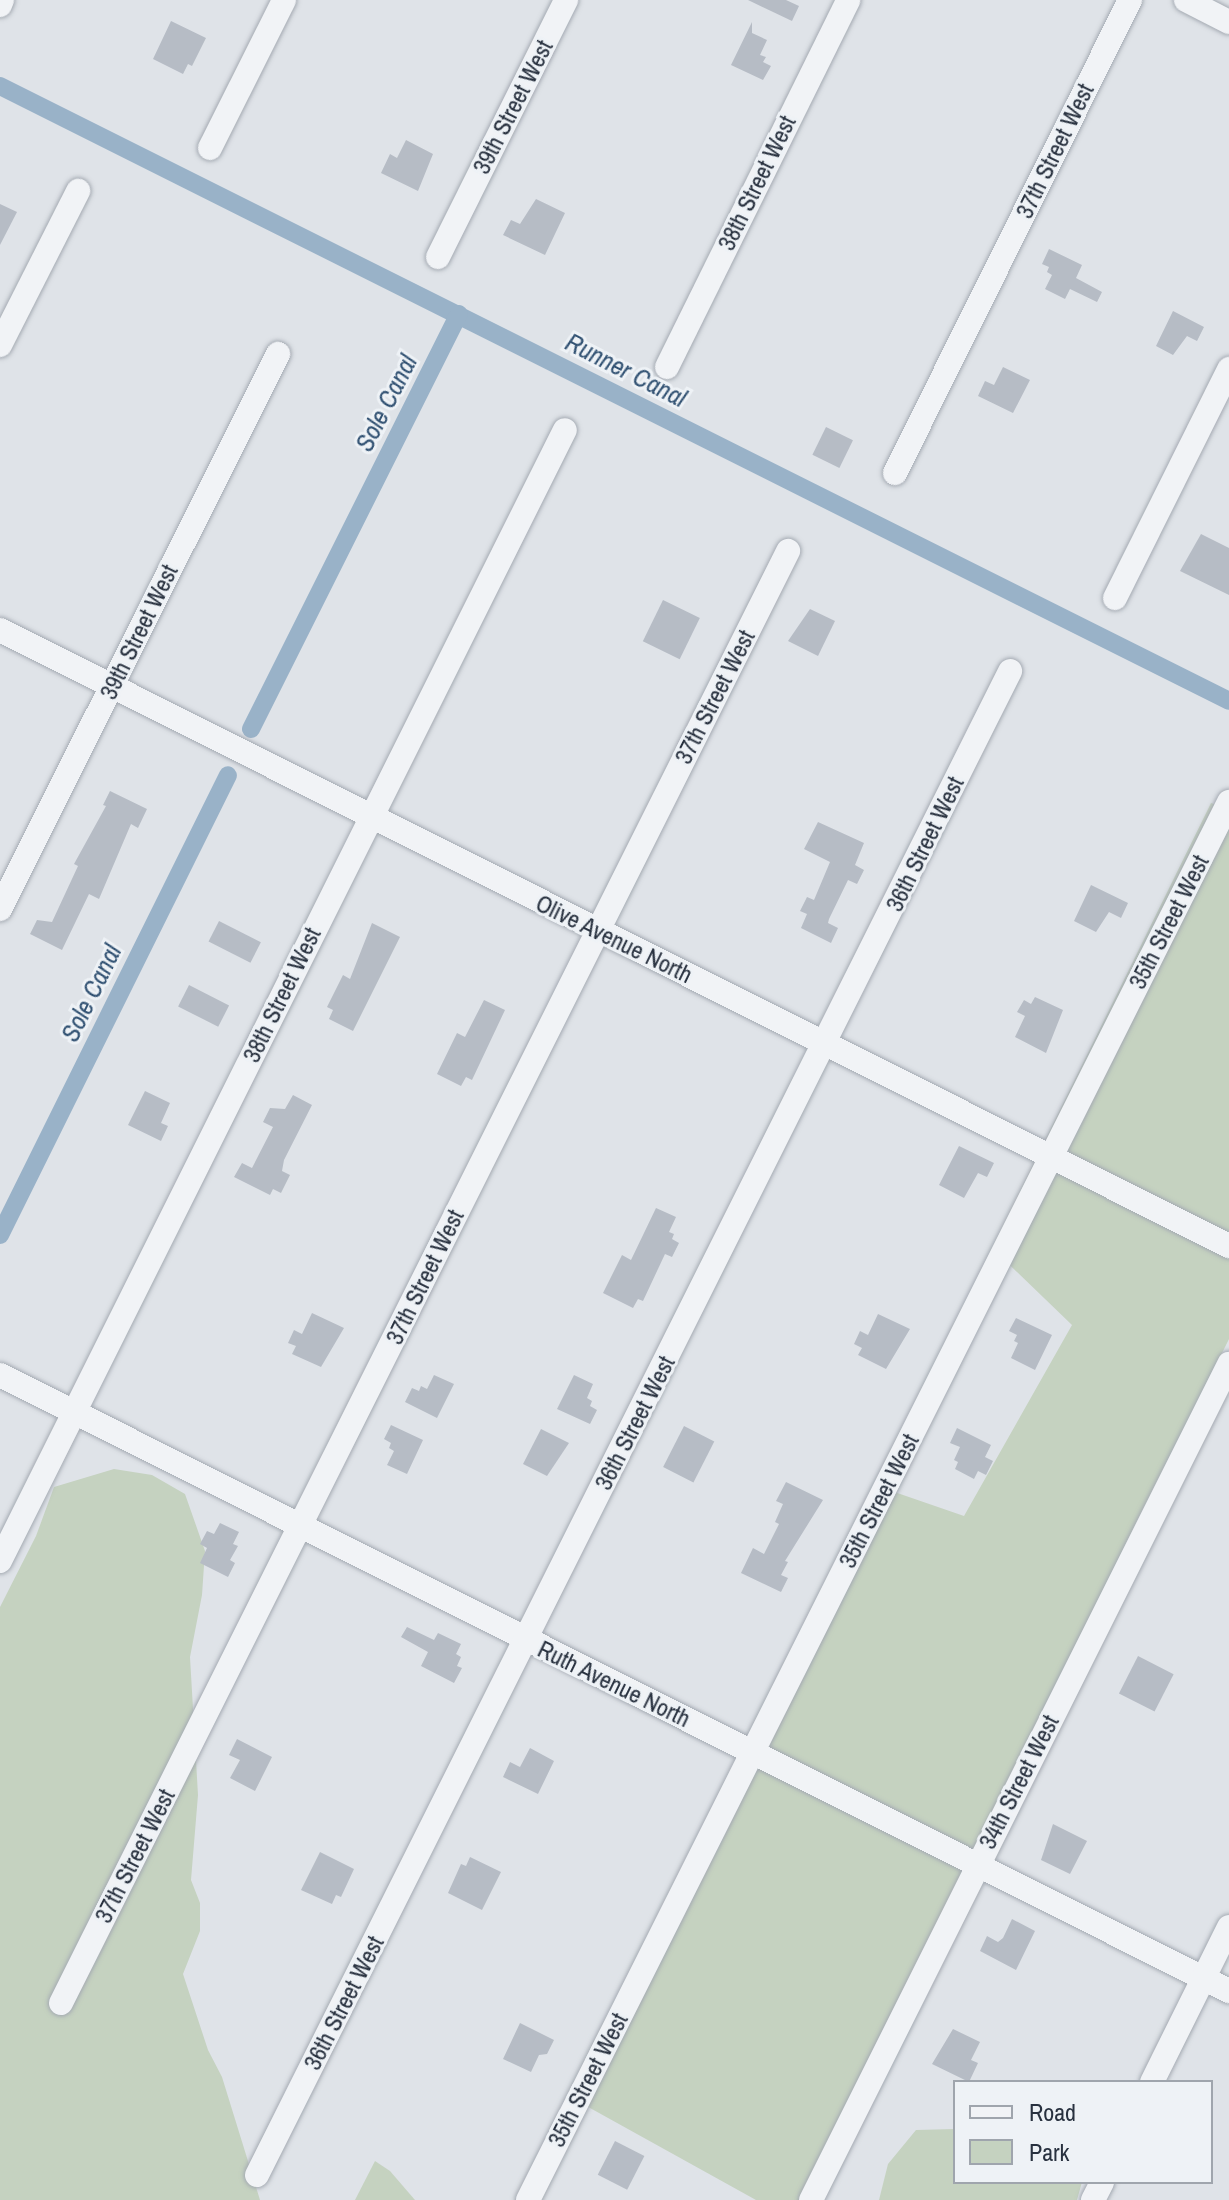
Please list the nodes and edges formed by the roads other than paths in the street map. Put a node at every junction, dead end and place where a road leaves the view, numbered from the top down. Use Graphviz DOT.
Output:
graph roads {
  1 [pos="284,0"];
  2 [pos="566,0"];
  3 [pos="848,0"];
  4 [pos="1130,0"];
  5 [pos="1186,0"];
  6 [pos="1229,22"];
  7 [pos="210,148"];
  8 [pos="78,191"];
  9 [pos="438,257"];
  10 [pos="0,345"];
  11 [pos="278,354"];
  12 [pos="667,367"];
  13 [pos="1229,369"];
  14 [pos="565,430"];
  15 [pos="895,473"];
  16 [pos="788,551"];
  17 [pos="1115,598"];
  18 [pos="0,630"];
  19 [pos="1010,671"];
  20 [pos="111,687"];
  21 [pos="1229,802"];
  22 [pos="371,817"];
  23 [pos="0,909"];
  24 [pos="598,931"];
  25 [pos="825,1043"];
  26 [pos="1051,1157"];
  27 [pos="1229,1246"];
  28 [pos="1229,1364"];
  29 [pos="0,1375"];
  30 [pos="76,1412"];
  31 [pos="301,1526"];
  32 [pos="0,1561"];
  33 [pos="526,1640"];
  34 [pos="752,1753"];
  35 [pos="977,1865"];
  36 [pos="1229,1927"];
  37 [pos="1204,1978"];
  38 [pos="1229,1991"];
  39 [pos="61,2003"];
  40 [pos="1153,2080"];
  41 [pos="257,2175"];
  42 [pos="528,2200"];
  43 [pos="811,2200"];
  1 -- 7 [label="street"];
  2 -- 9 [label="street, 39th Street West"];
  3 -- 12 [label="street, 38th Street West"];
  4 -- 15 [label="street, 37th Street West"];
  5 -- 6 [label="street"];
  8 -- 10 [label="street"];
  11 -- 20 [label="street, 39th Street West"];
  13 -- 17 [label="street"];
  14 -- 22 [label="street, 38th Street West"];
  16 -- 24 [label="street, 37th Street West"];
  18 -- 20 [label="street, Olive Avenue North"];
  19 -- 25 [label="street, 36th Street West"];
  20 -- 22 [label="street, Olive Avenue North"];
  20 -- 23 [label="street, 39th Street West"];
  21 -- 26 [label="street, 35th Street West"];
  22 -- 24 [label="street, Olive Avenue North"];
  22 -- 30 [label="street, 38th Street West"];
  24 -- 25 [label="street, Olive Avenue North"];
  24 -- 31 [label="street, 37th Street West"];
  25 -- 26 [label="street, Olive Avenue North"];
  25 -- 33 [label="street, 36th Street West"];
  26 -- 27 [label="street, Olive Avenue North"];
  26 -- 34 [label="street, 35th Street West"];
  28 -- 35 [label="street, 34th Street West"];
  29 -- 30 [label="street, Ruth Avenue North"];
  30 -- 31 [label="street, Ruth Avenue North"];
  30 -- 32 [label="street, 38th Street West"];
  31 -- 33 [label="street, Ruth Avenue North"];
  31 -- 39 [label="street, 37th Street West"];
  33 -- 34 [label="street, Ruth Avenue North"];
  33 -- 41 [label="street, 36th Street West"];
  34 -- 35 [label="street, Ruth Avenue North"];
  34 -- 42 [label="street, 35th Street West"];
  35 -- 37 [label="street, Ruth Avenue North"];
  35 -- 43 [label="street, 34th Street West"];
  36 -- 37 [label="street"];
  37 -- 38 [label="street, Ruth Avenue North"];
  37 -- 40 [label="street"];
}
